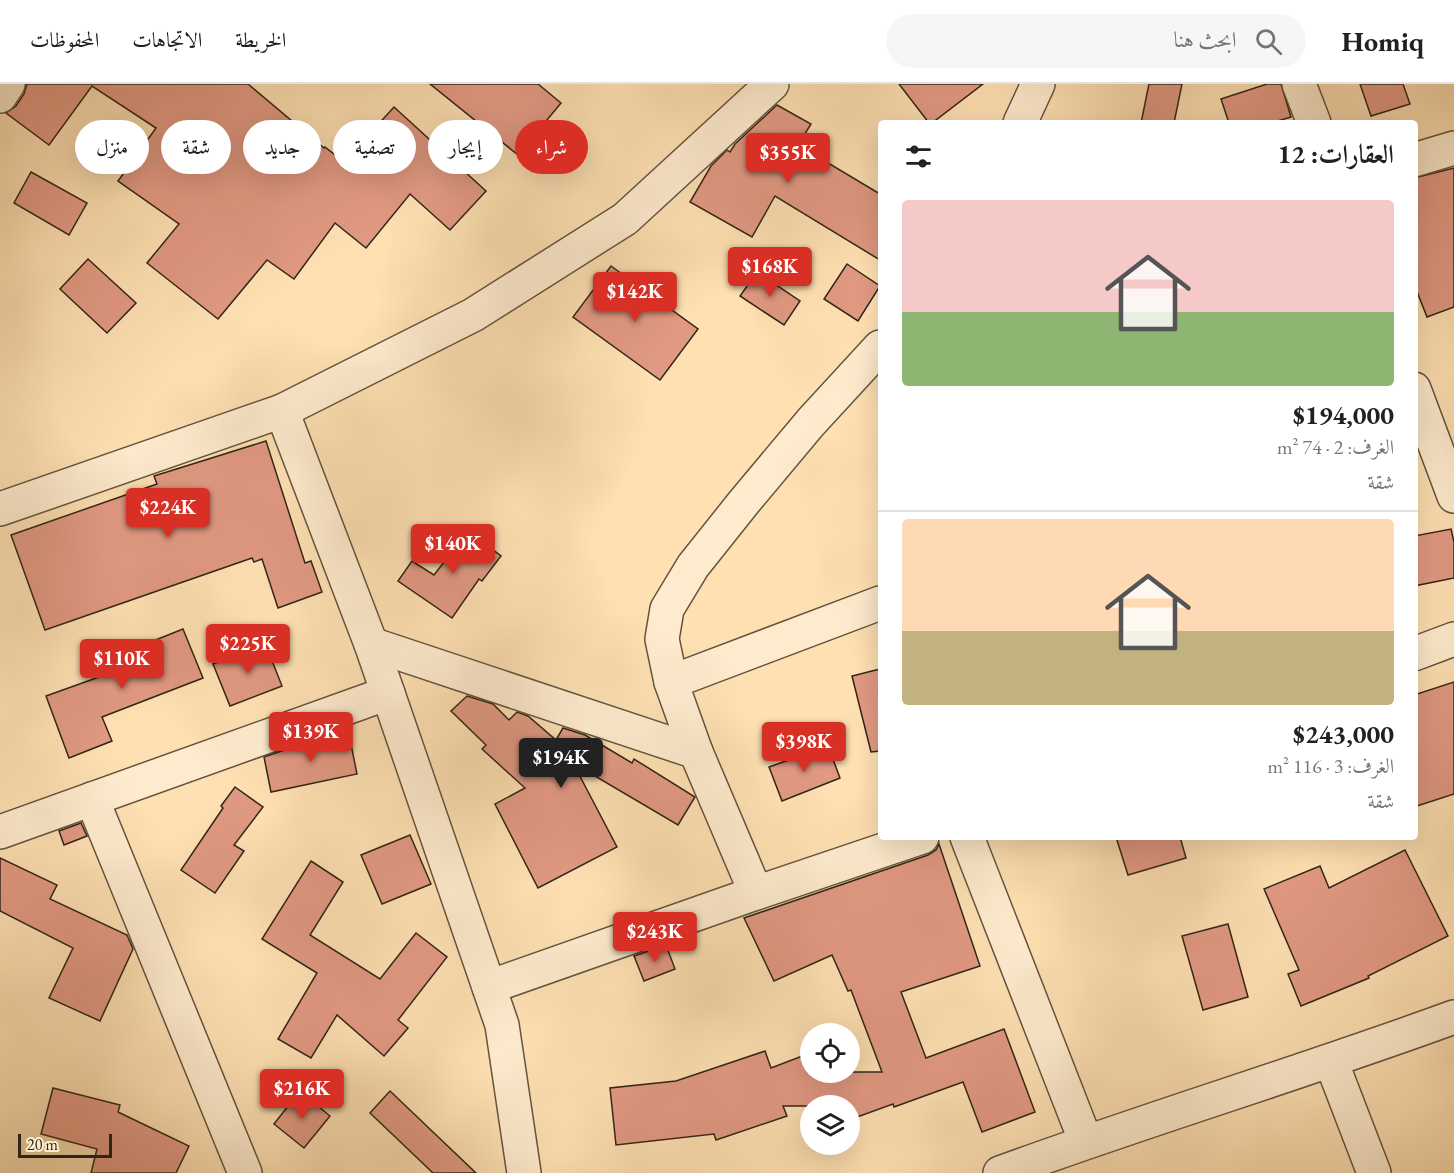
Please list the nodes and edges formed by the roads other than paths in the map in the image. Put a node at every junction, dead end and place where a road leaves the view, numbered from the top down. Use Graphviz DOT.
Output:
graph roads {
  1 [pos="8,84"];
  2 [pos="772,84"];
  3 [pos="1038,84"];
  4 [pos="1299,84"];
  5 [pos="0,96"];
  6 [pos="1021,120"];
  7 [pos="1313,120"];
  8 [pos="1454,148"];
  9 [pos="1418,159"];
  10 [pos="878,348"];
  11 [pos="1418,404"];
  12 [pos="282,411"];
  13 [pos="1454,496"];
  14 [pos="0,509"];
  15 [pos="878,604"];
  16 [pos="1454,639"];
  17 [pos="371,644"];
  18 [pos="1418,652"];
  19 [pos="671,682"];
  20 [pos="388,693"];
  21 [pos="696,752"];
  22 [pos="92,799"];
  23 [pos="0,832"];
  24 [pos="913,840"];
  25 [pos="968,840"];
  26 [pos="756,893"];
  27 [pos="489,987"];
  28 [pos="1454,1017"];
  29 [pos="1331,1061"];
  30 [pos="1086,1142"];
  31 [pos="245,1173"];
  32 [pos="524,1173"];
  33 [pos="1000,1173"];
  34 [pos="1374,1173"];
  1 -- 5 [label="street"];
  2 -- 12 [label="street"];
  3 -- 6 [label="street"];
  4 -- 7 [label="street"];
  8 -- 9 [label="street"];
  10 -- 19 [label="street"];
  11 -- 13 [label="street"];
  12 -- 14 [label="street"];
  12 -- 17 [label="street"];
  15 -- 19 [label="street"];
  16 -- 18 [label="street"];
  17 -- 20 [label="street"];
  17 -- 21 [label="street"];
  19 -- 21 [label="street"];
  20 -- 22 [label="street"];
  20 -- 27 [label="street"];
  21 -- 26 [label="street"];
  22 -- 23 [label="street"];
  22 -- 31 [label="street"];
  24 -- 26 [label="street"];
  25 -- 30 [label="street"];
  26 -- 27 [label="street"];
  27 -- 32 [label="street"];
  28 -- 29 [label="street"];
  29 -- 30 [label="street"];
  29 -- 34 [label="street"];
  30 -- 33 [label="street"];
}
